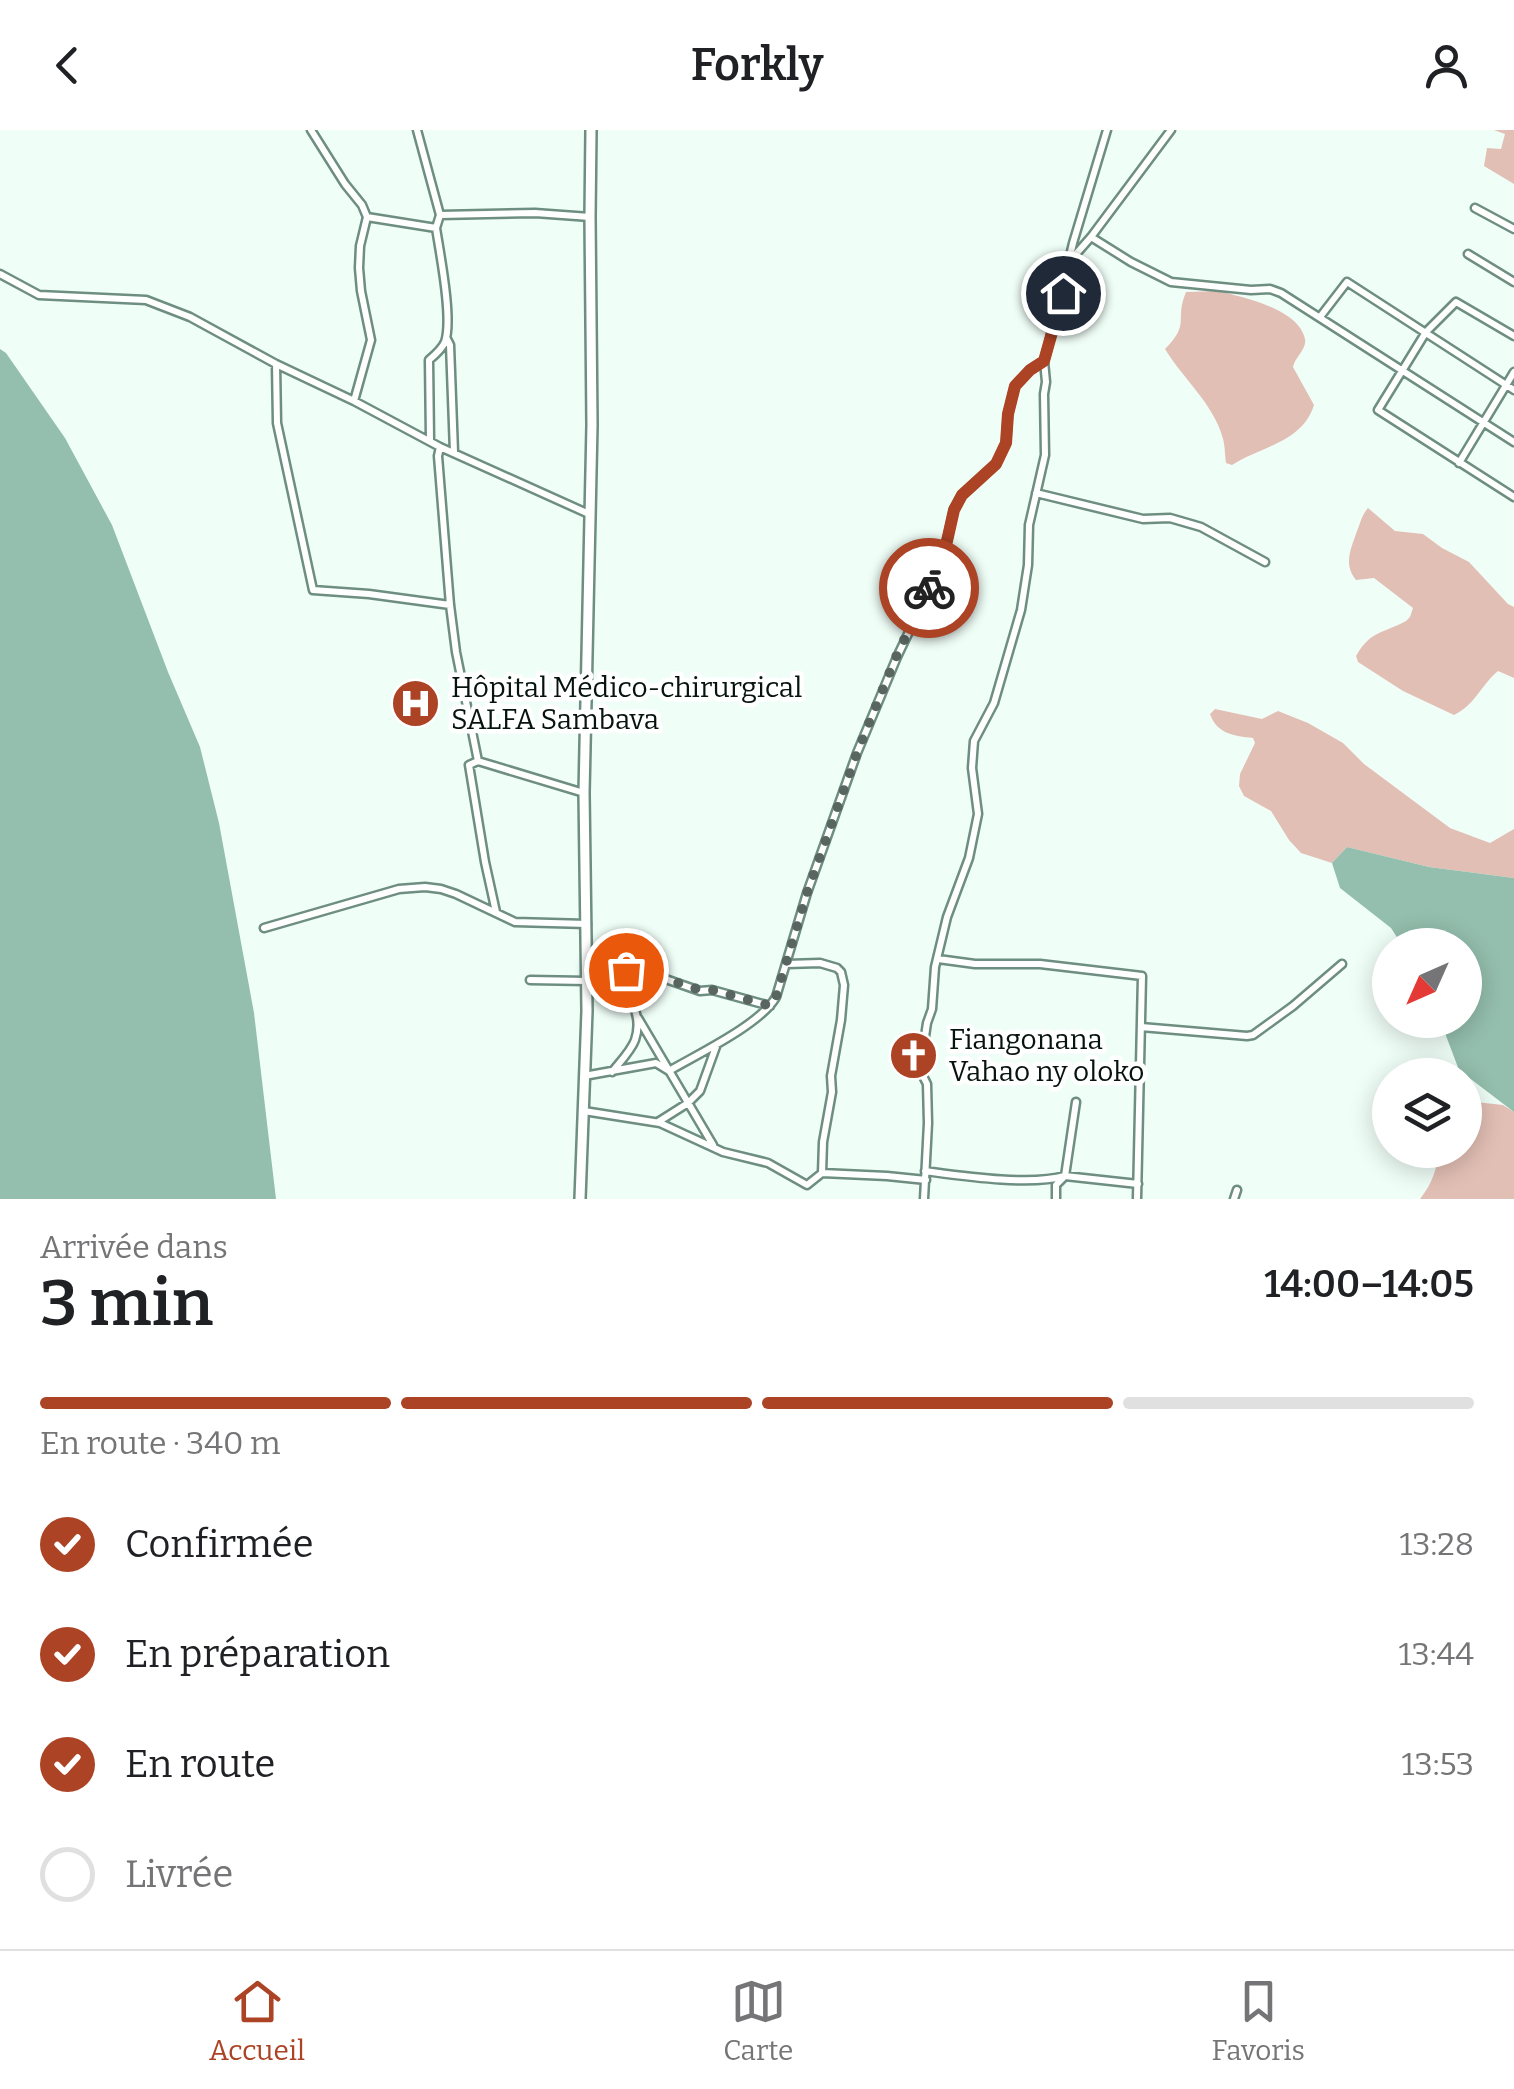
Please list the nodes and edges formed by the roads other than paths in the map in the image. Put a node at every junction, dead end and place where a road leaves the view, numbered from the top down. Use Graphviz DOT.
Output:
graph roads {
  1 [pos="311,130"];
  2 [pos="417,130"];
  3 [pos="591,130"];
  4 [pos="1108,130"];
  5 [pos="1171,130"];
  6 [pos="1475,208"];
  7 [pos="440,215"];
  8 [pos="590,216"];
  9 [pos="367,217"];
  10 [pos="436,228"];
  11 [pos="1514,229"];
  12 [pos="1092,237"];
  13 [pos="1468,254"];
  14 [pos="1069,262"];
  15 [pos="0,274"];
  16 [pos="1514,282"];
  17 [pos="1320,318"];
  18 [pos="1426,332"];
  19 [pos="1514,336"];
  20 [pos="446,338"];
  21 [pos="1044,361"];
  22 [pos="276,364"];
  23 [pos="1403,370"];
  24 [pos="1514,372"];
  25 [pos="1506,385"];
  26 [pos="1514,390"];
  27 [pos="354,401"];
  28 [pos="1482,423"];
  29 [pos="430,440"];
  30 [pos="1514,442"];
  31 [pos="440,446"];
  32 [pos="454,452"];
  33 [pos="1459,463"];
  34 [pos="1036,492"];
  35 [pos="1514,497"];
  36 [pos="591,514"];
  37 [pos="1265,562"];
  38 [pos="450,605"];
  39 [pos="478,761"];
  40 [pos="584,793"];
  41 [pos="496,914"];
  42 [pos="587,924"];
  43 [pos="264,928"];
  44 [pos="587,957"];
  45 [pos="938,959"];
  46 [pos="787,964"];
  47 [pos="1342,964"];
  48 [pos="640,974"];
  49 [pos="530,980"];
  50 [pos="616,983"];
  51 [pos="587,986"];
  52 [pos="771,1006"];
  53 [pos="638,1018"];
  54 [pos="1141,1027"];
  55 [pos="718,1043"];
  56 [pos="669,1071"];
  57 [pos="612,1072"];
  58 [pos="584,1076"];
  59 [pos="688,1102"];
  60 [pos="1076,1102"];
  61 [pos="584,1111"];
  62 [pos="658,1122"];
  63 [pos="714,1146"];
  64 [pos="822,1173"];
  65 [pos="926,1176"];
  66 [pos="1064,1176"];
  67 [pos="1138,1184"];
  68 [pos="808,1185"];
  69 [pos="1237,1190"];
  70 [pos="580,1199"];
  71 [pos="810,1199"];
  72 [pos="924,1199"];
  73 [pos="1056,1199"];
  74 [pos="1137,1199"];
  75 [pos="1234,1199"];
  1 -- 9 [label="street"];
  2 -- 7 [label="street"];
  3 -- 8 [label="main road"];
  4 -- 14 [label="street"];
  5 -- 12 [label="street"];
  6 -- 11 [label="street"];
  7 -- 8 [label="street"];
  7 -- 10 [label="street"];
  8 -- 36 [label="main road"];
  9 -- 10 [label="street"];
  9 -- 27 [label="street"];
  10 -- 20 [label="street"];
  12 -- 14 [label="street"];
  12 -- 17 [label="street"];
  13 -- 16 [label="street"];
  14 -- 21 [label="street"];
  15 -- 22 [label="street"];
  17 -- 18 [label="street"];
  17 -- 23 [label="street"];
  18 -- 19 [label="street"];
  18 -- 23 [label="street"];
  18 -- 25 [label="street"];
  20 -- 29 [label="street"];
  20 -- 32 [label="street"];
  21 -- 34 [label="street"];
  21 -- 46 [label="street"];
  22 -- 27 [label="street"];
  22 -- 38 [label="street"];
  23 -- 28 [label="street"];
  23 -- 33 [label="street"];
  24 -- 25 [label="street"];
  25 -- 26 [label="street"];
  25 -- 28 [label="street"];
  27 -- 29 [label="street"];
  28 -- 30 [label="street"];
  28 -- 33 [label="street"];
  29 -- 31 [label="street"];
  31 -- 32 [label="street"];
  31 -- 38 [label="street"];
  32 -- 36 [label="street"];
  33 -- 35 [label="street"];
  34 -- 37 [label="street"];
  34 -- 45 [label="street"];
  36 -- 40 [label="main road"];
  38 -- 39 [label="street"];
  39 -- 40 [label="street"];
  39 -- 41 [label="street"];
  40 -- 42 [label="main road"];
  41 -- 42 [label="street"];
  41 -- 43 [label="street"];
  42 -- 44 [label="main road"];
  44 -- 48 [label="street"];
  44 -- 50 [label="street"];
  44 -- 51 [label="main road"];
  45 -- 54 [label="street"];
  45 -- 65 [label="street"];
  46 -- 52 [label="street"];
  46 -- 64 [label="street"];
  47 -- 54 [label="street"];
  48 -- 50 [label="street"];
  48 -- 52 [label="street"];
  49 -- 51 [label="street"];
  50 -- 51 [label="street"];
  50 -- 53 [label="street"];
  51 -- 58 [label="main road"];
  52 -- 55 [label="street"];
  53 -- 56 [label="street"];
  53 -- 57 [label="street"];
  54 -- 67 [label="street"];
  55 -- 56 [label="street"];
  55 -- 59 [label="street"];
  56 -- 57 [label="street"];
  56 -- 59 [label="street"];
  57 -- 58 [label="street"];
  58 -- 61 [label="main road"];
  59 -- 62 [label="street"];
  59 -- 63 [label="street"];
  60 -- 66 [label="street"];
  61 -- 62 [label="street"];
  61 -- 70 [label="main road"];
  62 -- 63 [label="street"];
  63 -- 68 [label="street"];
  64 -- 65 [label="street"];
  64 -- 68 [label="street"];
  65 -- 66 [label="street"];
  65 -- 72 [label="street"];
  66 -- 67 [label="street"];
  66 -- 73 [label="street"];
  67 -- 74 [label="street"];
  68 -- 71 [label="street"];
  69 -- 75 [label="street"];
}
